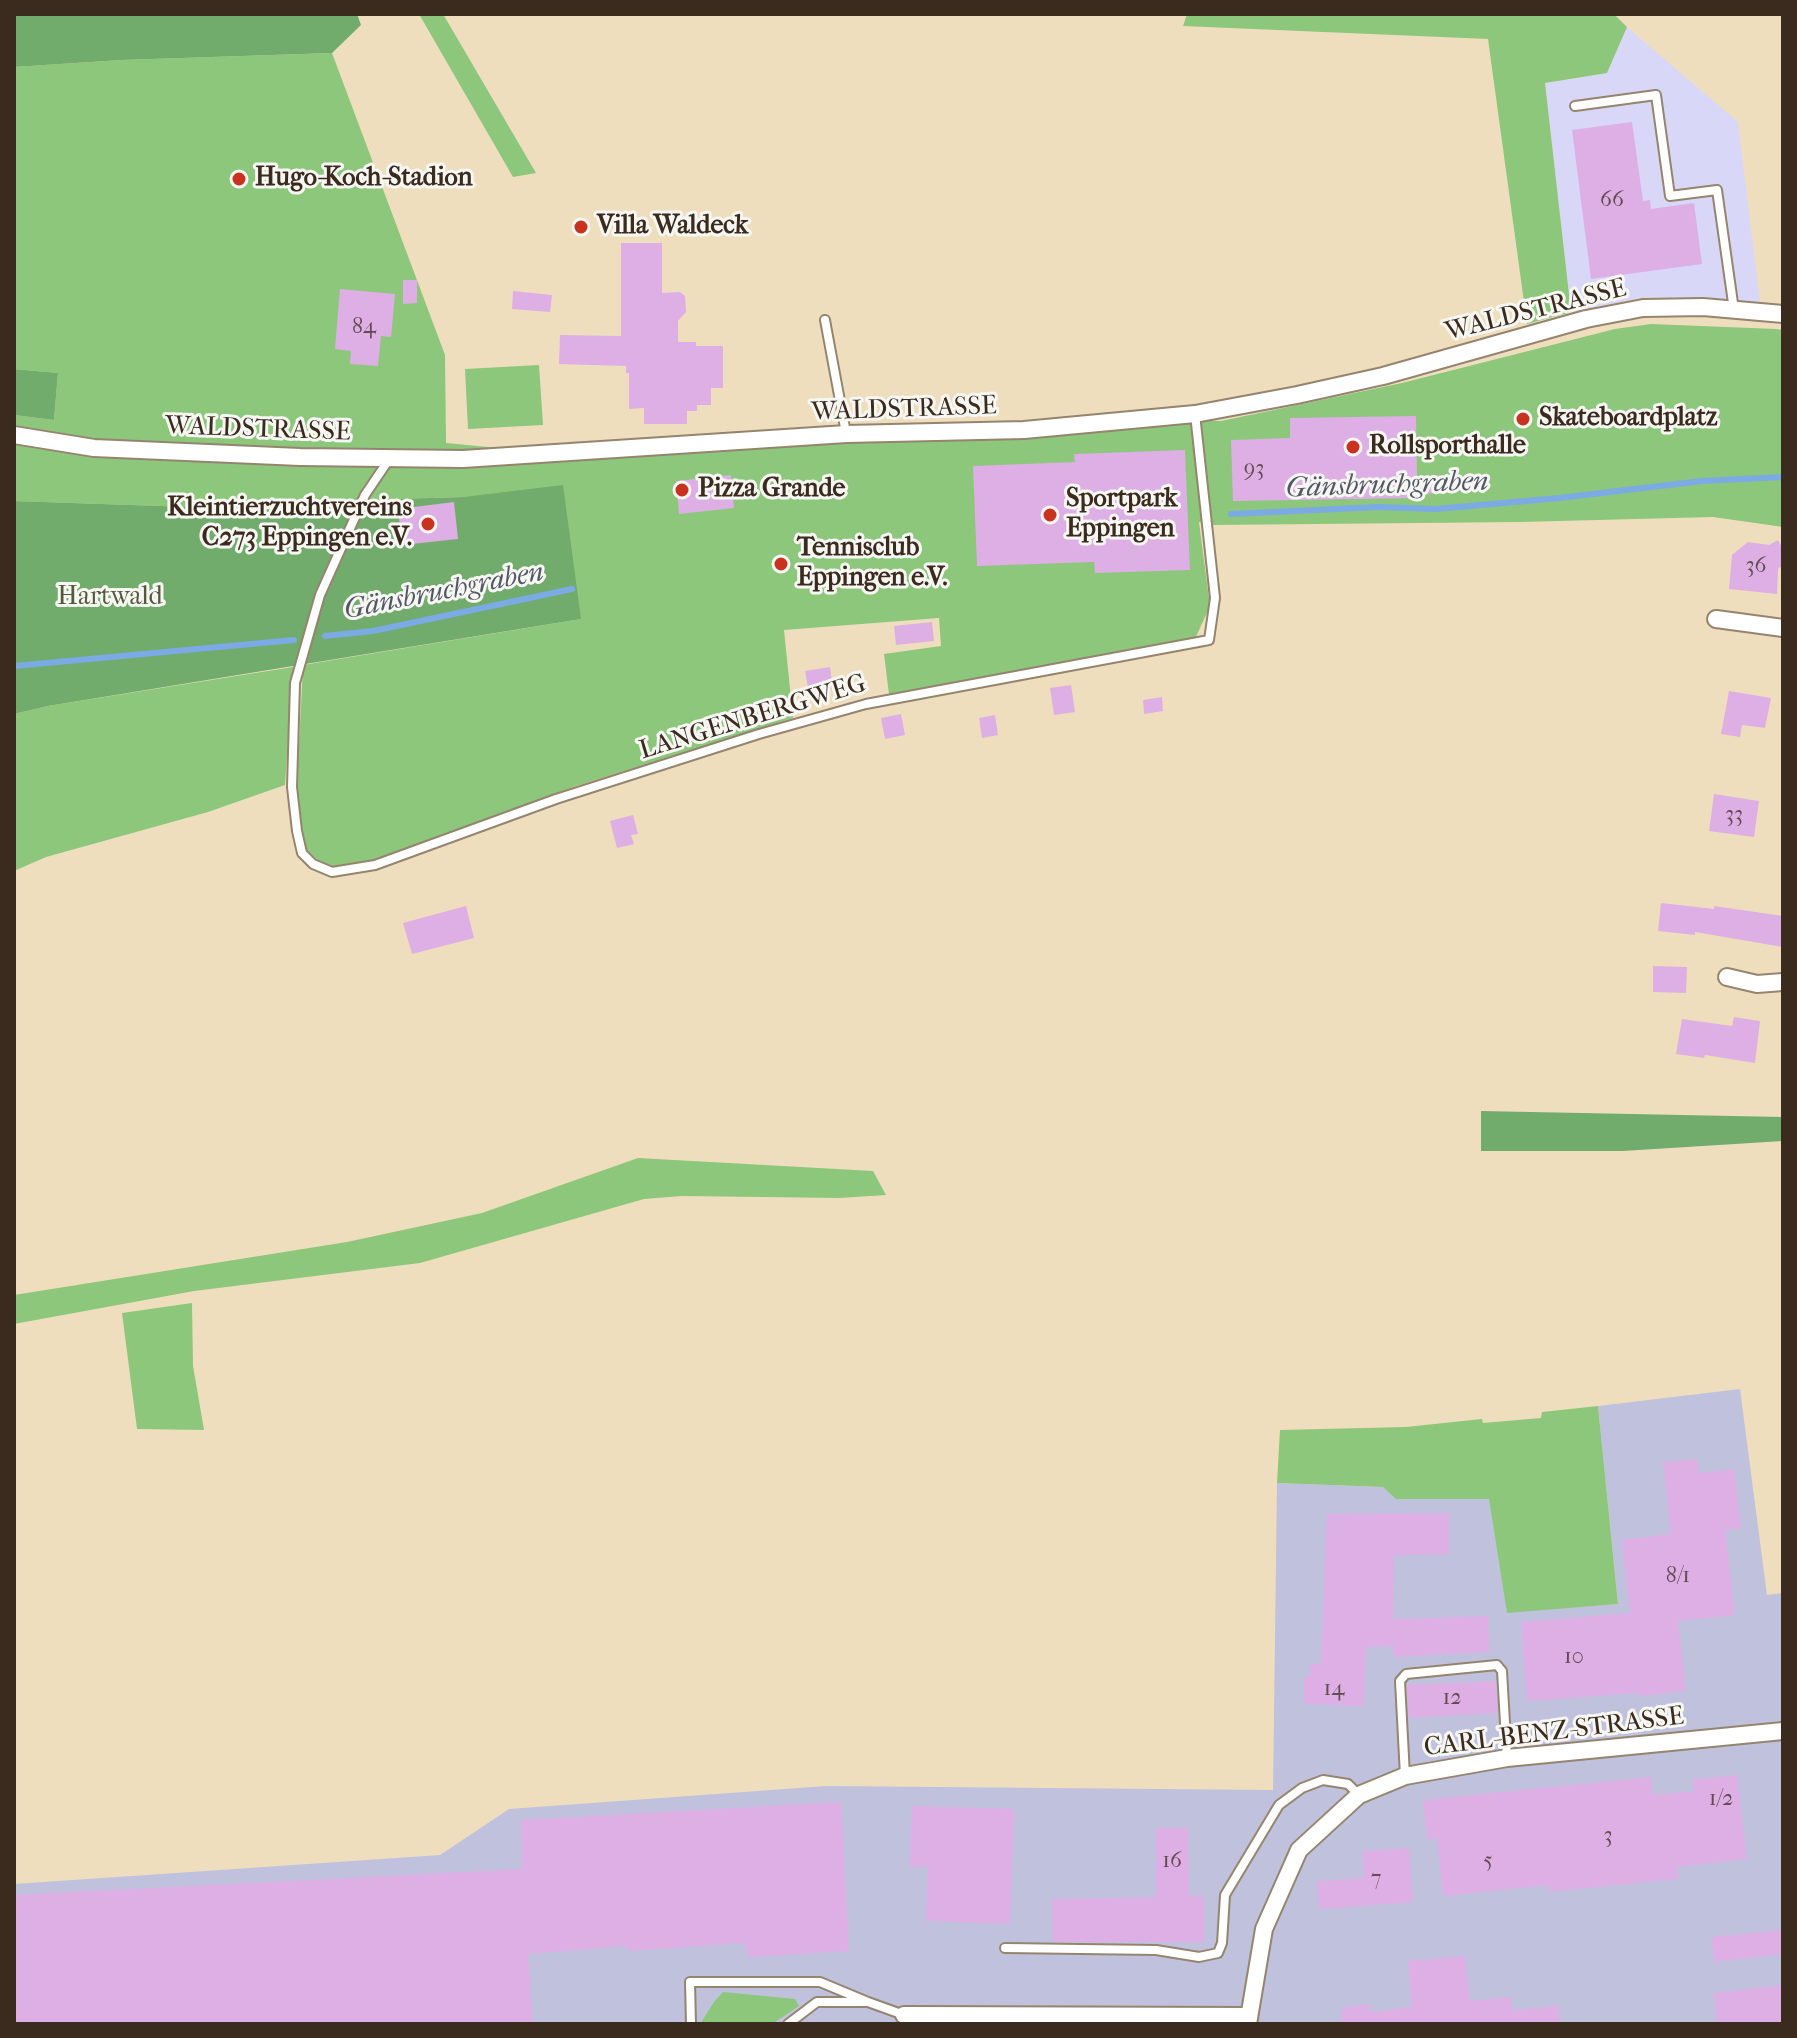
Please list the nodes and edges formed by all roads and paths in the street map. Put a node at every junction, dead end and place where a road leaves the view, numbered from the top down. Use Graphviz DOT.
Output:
graph roads {
  1 [pos="1575,106"];
  2 [pos="1734,310"];
  3 [pos="1783,314"];
  4 [pos="825,320"];
  5 [pos="1195,414"];
  6 [pos="846,434"];
  7 [pos="14,435"];
  8 [pos="390,458"];
  9 [pos="1716,619"];
  10 [pos="1783,628"];
  11 [pos="1727,977"];
  12 [pos="1783,982"];
  13 [pos="1783,1731"];
  14 [pos="1507,1758"];
  15 [pos="1405,1776"];
  16 [pos="1359,1795"];
  17 [pos="1005,1948"];
  18 [pos="868,2002"];
  19 [pos="904,2015"];
  20 [pos="1248,2020"];
  21 [pos="691,2024"];
  22 [pos="788,2024"];
  1 -- 2 [label="lane"];
  2 -- 3 [label="street, WALDSTRASSE"];
  2 -- 5 [label="street, WALDSTRASSE"];
  4 -- 6 [label="lane"];
  5 -- 6 [label="street, WALDSTRASSE"];
  5 -- 8 [label="lane, LANGENBERGWEG"];
  6 -- 8 [label="street, WALDSTRASSE"];
  7 -- 8 [label="street, WALDSTRASSE"];
  9 -- 10 [label="street"];
  11 -- 12 [label="street"];
  13 -- 14 [label="street, CARL-BENZ-STRASSE"];
  14 -- 15 [label="street, CARL-BENZ-STRASSE"];
  14 -- 15 [label="lane"];
  15 -- 16 [label="street, CARL-BENZ-STRASSE"];
  16 -- 17 [label="lane"];
  16 -- 20 [label="street, CARL-BENZ-STRASSE"];
  18 -- 19 [label="lane"];
  18 -- 21 [label="lane"];
  18 -- 22 [label="lane"];
  19 -- 20 [label="street"];
}
